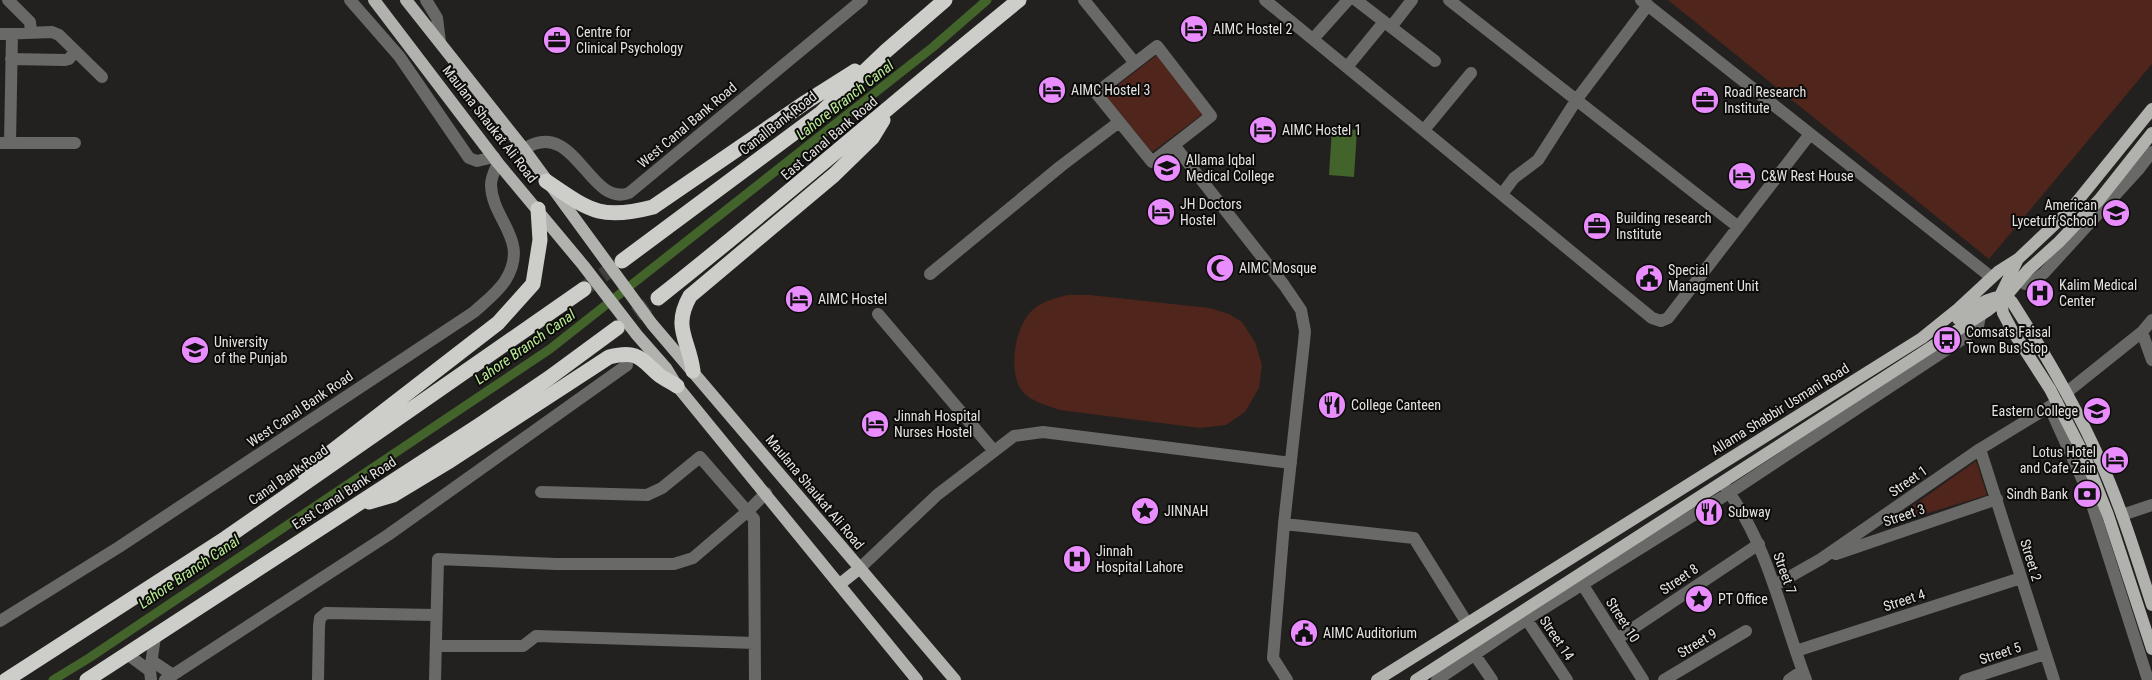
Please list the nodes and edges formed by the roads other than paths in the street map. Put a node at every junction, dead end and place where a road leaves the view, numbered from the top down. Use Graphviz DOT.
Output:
graph roads {
  1 [pos="8,0"];
  2 [pos="350,0"];
  3 [pos="374,0"];
  4 [pos="406,0"];
  5 [pos="426,0"];
  6 [pos="862,0"];
  7 [pos="945,0"];
  8 [pos="1020,0"];
  9 [pos="1084,0"];
  10 [pos="1348,0"];
  11 [pos="1356,0"];
  12 [pos="1412,0"];
  13 [pos="1271,2"];
  14 [pos="1455,2"];
  15 [pos="1644,3"];
  16 [pos="1387,25"];
  17 [pos="31,32"];
  18 [pos="6,34"];
  19 [pos="1313,39"];
  20 [pos="440,42"];
  21 [pos="75,51"];
  22 [pos="886,51"];
  23 [pos="11,59"];
  24 [pos="1435,60"];
  25 [pos="1135,63"];
  26 [pos="1346,67"];
  27 [pos="1471,73"];
  28 [pos="102,77"];
  29 [pos="1576,99"];
  30 [pos="890,108"];
  31 [pos="2152,109"];
  32 [pos="1119,122"];
  33 [pos="1424,130"];
  34 [pos="2152,133"];
  35 [pos="1810,134"];
  36 [pos="5,143"];
  37 [pos="75,143"];
  38 [pos="1174,145"];
  39 [pos="524,149"];
  40 [pos="2152,152"];
  41 [pos="496,160"];
  42 [pos="2134,166"];
  43 [pos="546,181"];
  44 [pos="1502,194"];
  45 [pos="538,209"];
  46 [pos="1737,226"];
  47 [pos="2018,259"];
  48 [pos="622,261"];
  49 [pos="930,274"];
  50 [pos="1991,277"];
  51 [pos="584,289"];
  52 [pos="658,298"];
  53 [pos="2002,298"];
  54 [pos="878,314"];
  55 [pos="1980,316"];
  56 [pos="2152,320"];
  57 [pos="617,328"];
  58 [pos="2142,332"];
  59 [pos="1922,338"];
  60 [pos="626,355"];
  61 [pos="2152,360"];
  62 [pos="693,372"];
  63 [pos="677,386"];
  64 [pos="2067,392"];
  65 [pos="2053,405"];
  66 [pos="1980,449"];
  67 [pos="994,451"];
  68 [pos="1291,463"];
  69 [pos="1722,483"];
  70 [pos="541,492"];
  71 [pos="766,493"];
  72 [pos="1730,494"];
  73 [pos="1996,499"];
  74 [pos="2152,505"];
  75 [pos="353,506"];
  76 [pos="748,511"];
  77 [pos="2122,515"];
  78 [pos="1284,524"];
  79 [pos="226,538"];
  80 [pos="1759,544"];
  81 [pos="1821,559"];
  82 [pos="860,568"];
  83 [pos="2021,578"];
  84 [pos="1579,580"];
  85 [pos="840,584"];
  86 [pos="1775,585"];
  87 [pos="2152,605"];
  88 [pos="436,615"];
  89 [pos="1524,616"];
  90 [pos="0,621"];
  91 [pos="1467,623"];
  92 [pos="1746,631"];
  93 [pos="155,637"];
  94 [pos="1617,639"];
  95 [pos="755,644"];
  96 [pos="436,646"];
  97 [pos="2152,649"];
  98 [pos="1472,650"];
  99 [pos="1796,651"];
  100 [pos="127,654"];
  101 [pos="2045,654"];
  102 [pos="151,671"];
  103 [pos="1804,676"];
  104 [pos="169,678"];
  105 [pos="6,680"];
  106 [pos="86,680"];
  107 [pos="318,680"];
  108 [pos="435,680"];
  109 [pos="755,680"];
  110 [pos="916,680"];
  111 [pos="955,680"];
  112 [pos="1287,680"];
  113 [pos="1377,680"];
  114 [pos="1416,680"];
  115 [pos="1437,680"];
  116 [pos="1492,680"];
  117 [pos="1567,680"];
  118 [pos="1643,680"];
  119 [pos="1664,680"];
  120 [pos="1789,680"];
  121 [pos="1965,680"];
  122 [pos="2054,680"];
  123 [pos="2148,680"];
  1 -- 17 [label="street"];
  2 -- 41 [label="street"];
  3 -- 41 [label="main road, Maulana Shaukat Ali Road"];
  4 -- 20 [label="main road, Maulana Shaukat Ali Road"];
  5 -- 20 [label="street"];
  6 -- 39 [label="street, West Canal Bank Road"];
  7 -- 22 [label="highway, Canal Bank Road"];
  8 -- 30 [label="highway, East Canal Bank Road"];
  9 -- 25 [label="street"];
  10 -- 19 [label="street"];
  11 -- 16 [label="street"];
  12 -- 16 [label="street"];
  13 -- 19 [label="street"];
  14 -- 29 [label="street"];
  15 -- 29 [label="street"];
  15 -- 35 [label="street"];
  16 -- 24 [label="street"];
  16 -- 26 [label="street"];
  17 -- 18 [label="street"];
  17 -- 21 [label="street"];
  18 -- 23 [label="street"];
  19 -- 26 [label="street"];
  20 -- 39 [label="main road, Maulana Shaukat Ali Road"];
  21 -- 23 [label="street"];
  21 -- 28 [label="street"];
  22 -- 43 [label="highway"];
  22 -- 48 [label="highway, Canal Bank Road"];
  23 -- 36 [label="street"];
  25 -- 32 [label="street"];
  25 -- 38 [label="street"];
  26 -- 33 [label="street"];
  27 -- 33 [label="street"];
  29 -- 44 [label="street"];
  29 -- 46 [label="street"];
  30 -- 52 [label="highway, East Canal Bank Road"];
  30 -- 62 [label="highway"];
  31 -- 47 [label="main road, Allama Shabbir Usmani Road"];
  32 -- 38 [label="street"];
  32 -- 49 [label="street"];
  33 -- 44 [label="street"];
  34 -- 42 [label="main road"];
  35 -- 46 [label="street"];
  35 -- 50 [label="street"];
  36 -- 37 [label="street"];
  38 -- 68 [label="street"];
  39 -- 43 [label="main road, Maulana Shaukat Ali Road"];
  40 -- 42 [label="street"];
  41 -- 45 [label="main road, Maulana Shaukat Ali Road"];
  41 -- 90 [label="street, West Canal Bank Road"];
  42 -- 53 [label="main road"];
  43 -- 62 [label="main road, Maulana Shaukat Ali Road"];
  44 -- 46 [label="street"];
  45 -- 63 [label="main road, Maulana Shaukat Ali Road"];
  45 -- 79 [label="highway"];
  47 -- 50 [label="main road, Allama Shabbir Usmani Road"];
  47 -- 53 [label="main road"];
  50 -- 59 [label="main road, Allama Shabbir Usmani Road"];
  51 -- 79 [label="highway, Canal Bank Road"];
  53 -- 55 [label="main road"];
  53 -- 59 [label="main road"];
  53 -- 64 [label="main road"];
  53 -- 65 [label="main road"];
  54 -- 67 [label="street"];
  55 -- 69 [label="main road"];
  55 -- 72 [label="street"];
  56 -- 58 [label="street"];
  57 -- 75 [label="highway, East Canal Bank Road"];
  58 -- 61 [label="street"];
  58 -- 64 [label="street"];
  59 -- 91 [label="main road, Allama Shabbir Usmani Road"];
  60 -- 63 [label="highway"];
  60 -- 75 [label="highway"];
  60 -- 104 [label="street"];
  62 -- 82 [label="main road, Maulana Shaukat Ali Road"];
  63 -- 71 [label="main road"];
  64 -- 77 [label="main road"];
  65 -- 66 [label="street, Street 1"];
  65 -- 97 [label="main road"];
  65 -- 123 [label="street"];
  66 -- 73 [label="street, Street 2"];
  66 -- 81 [label="street, Street 1"];
  67 -- 68 [label="street"];
  67 -- 82 [label="street"];
  68 -- 78 [label="street"];
  69 -- 72 [label="street, Street 7"];
  69 -- 84 [label="main road"];
  70 -- 76 [label="street"];
  71 -- 76 [label="street"];
  71 -- 85 [label="main road"];
  72 -- 80 [label="street, Street 7"];
  72 -- 84 [label="street"];
  73 -- 81 [label="street, Street 3"];
  73 -- 83 [label="street, Street 2"];
  74 -- 77 [label="street"];
  75 -- 93 [label="highway, East Canal Bank Road"];
  76 -- 88 [label="street"];
  76 -- 95 [label="street"];
  77 -- 87 [label="main road"];
  78 -- 91 [label="street"];
  78 -- 112 [label="street"];
  79 -- 105 [label="highway, Canal Bank Road"];
  80 -- 86 [label="street, Street 7"];
  80 -- 94 [label="street, Street 8"];
  81 -- 86 [label="street, Street 1"];
  82 -- 85 [label="main road"];
  82 -- 111 [label="main road, Maulana Shaukat Ali Road"];
  83 -- 99 [label="street, Street 4"];
  83 -- 101 [label="street, Street 2"];
  84 -- 89 [label="main road"];
  84 -- 94 [label="street, Street 10"];
  85 -- 110 [label="main road"];
  86 -- 99 [label="street, Street 7"];
  88 -- 96 [label="street"];
  88 -- 107 [label="street"];
  89 -- 98 [label="main road"];
  89 -- 117 [label="street, Street 14"];
  91 -- 113 [label="main road, Allama Shabbir Usmani Road"];
  92 -- 119 [label="street, Street 9"];
  93 -- 100 [label="highway, East Canal Bank Road"];
  93 -- 102 [label="street"];
  94 -- 118 [label="street, Street 10"];
  95 -- 96 [label="street"];
  95 -- 109 [label="street"];
  96 -- 108 [label="street"];
  98 -- 114 [label="main road"];
  98 -- 115 [label="street"];
  98 -- 116 [label="street"];
  99 -- 103 [label="street, Street 7"];
  100 -- 102 [label="street"];
  100 -- 106 [label="highway, East Canal Bank Road"];
  101 -- 121 [label="street, Street 5"];
  101 -- 122 [label="street, Street 2"];
  102 -- 104 [label="street"];
  103 -- 120 [label="street"];
}
